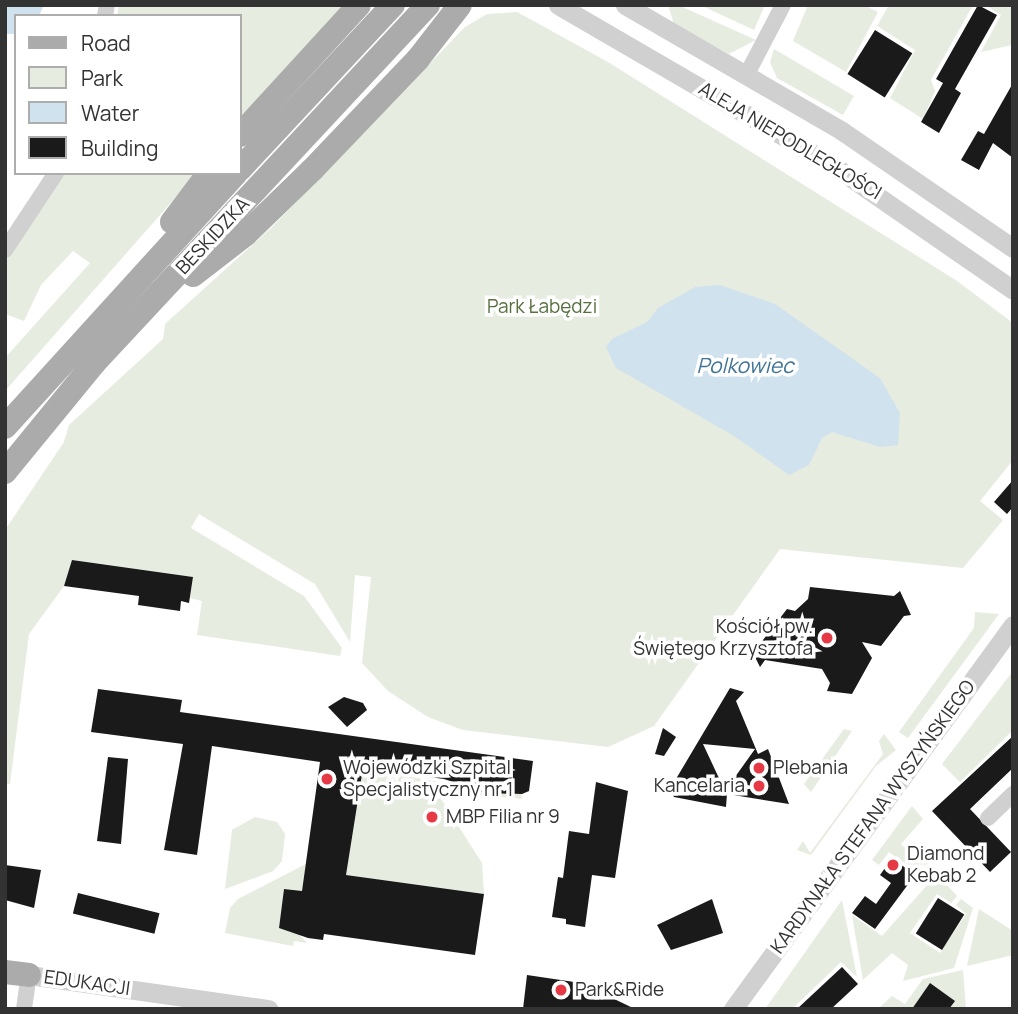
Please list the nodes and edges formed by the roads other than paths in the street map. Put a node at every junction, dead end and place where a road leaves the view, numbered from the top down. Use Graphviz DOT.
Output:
graph roads {
  1 [pos="359,5"];
  2 [pos="393,5"];
  3 [pos="428,5"];
  4 [pos="460,5"];
  5 [pos="479,5"];
  6 [pos="558,5"];
  7 [pos="625,5"];
  8 [pos="783,5"];
  9 [pos="446,26"];
  10 [pos="747,74"];
  11 [pos="801,106"];
  12 [pos="242,133"];
  13 [pos="781,133"];
  14 [pos="242,167"];
  15 [pos="56,175"];
  16 [pos="208,175"];
  17 [pos="234,175"];
  18 [pos="1013,248"];
  19 [pos="5,250"];
  20 [pos="1013,290"];
  21 [pos="120,297"];
  22 [pos="139,316"];
  23 [pos="5,427"];
  24 [pos="5,472"];
  25 [pos="1013,625"];
  26 [pos="1013,794"];
  27 [pos="988,818"];
  28 [pos="17,973"];
  29 [pos="24,1009"];
  30 [pos="269,1009"];
  31 [pos="733,1009"];
  1 -- 12 [label="main road"];
  2 -- 14 [label="main road, BESKIDZKA"];
  3 -- 22 [label="main road, BESKIDZKA"];
  4 -- 9 [label="main road"];
  5 -- 9 [label="main road"];
  6 -- 13 [label="street, ALEJA NIEPODLEGŁOŚCI"];
  7 -- 10 [label="street, ALEJA NIEPODLEGŁOŚCI"];
  8 -- 10 [label="street"];
  9 -- 22 [label="main road"];
  10 -- 11 [label="street, ALEJA NIEPODLEGŁOŚCI"];
  11 -- 13 [label="street"];
  11 -- 18 [label="street, ALEJA NIEPODLEGŁOŚCI"];
  13 -- 20 [label="street, ALEJA NIEPODLEGŁOŚCI"];
  15 -- 19 [label="street"];
  16 -- 21 [label="main road"];
  17 -- 21 [label="main road, BESKIDZKA"];
  21 -- 23 [label="main road, BESKIDZKA"];
  22 -- 24 [label="main road, BESKIDZKA"];
  25 -- 31 [label="street, KARDYNAŁA STEFANA WYSZYŃSKIEGO"];
  26 -- 27 [label="street"];
  28 -- 29 [label="street"];
  28 -- 30 [label="street, EDUKACJI"];
}
